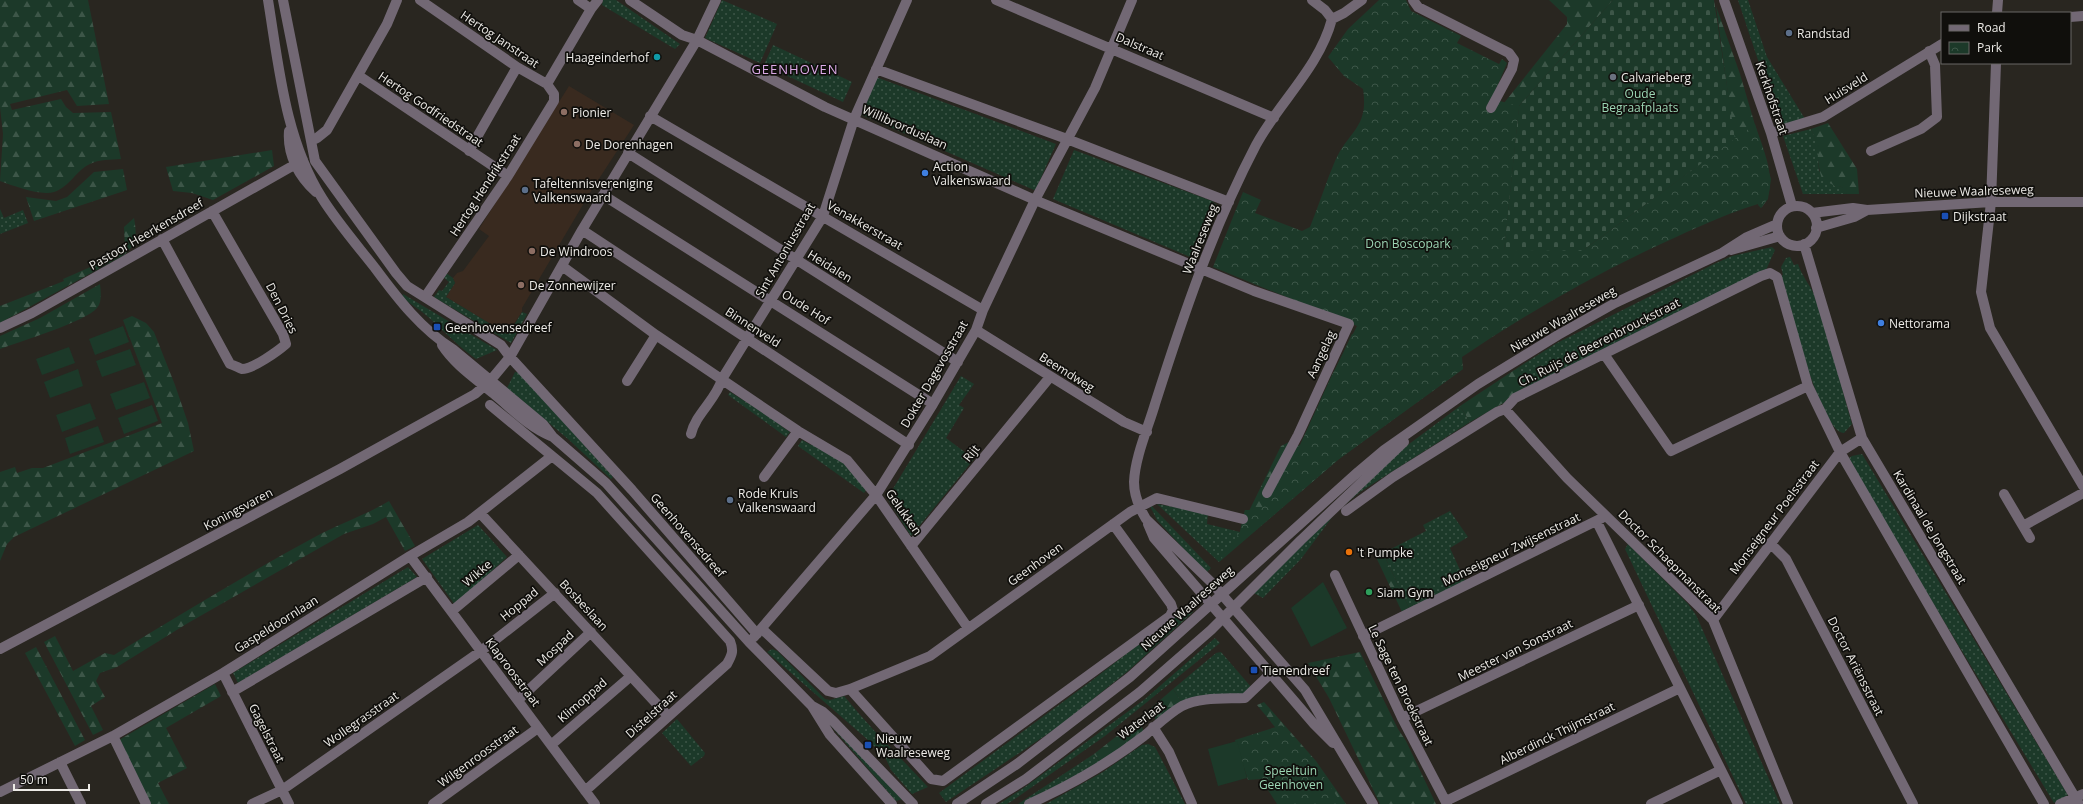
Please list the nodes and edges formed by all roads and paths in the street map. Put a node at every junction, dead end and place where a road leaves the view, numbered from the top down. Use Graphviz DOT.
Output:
graph roads {
  1 [pos="268,0"];
  2 [pos="283,0"];
  3 [pos="397,0"];
  4 [pos="420,0"];
  5 [pos="578,0"];
  6 [pos="598,0"];
  7 [pos="630,0"];
  8 [pos="716,0"];
  9 [pos="907,0"];
  10 [pos="996,0"];
  11 [pos="1132,0"];
  12 [pos="1312,0"];
  13 [pos="1362,0"];
  14 [pos="1413,0"];
  15 [pos="1724,0"];
  16 [pos="1998,0"];
  17 [pos="591,9"];
  18 [pos="1997,12"];
  19 [pos="2083,16"];
  20 [pos="2071,17"];
  21 [pos="1332,20"];
  22 [pos="697,40"];
  23 [pos="1941,45"];
  24 [pos="1111,48"];
  25 [pos="1929,51"];
  26 [pos="1996,64"];
  27 [pos="517,67"];
  28 [pos="876,68"];
  29 [pos="359,76"];
  30 [pos="547,84"];
  31 [pos="1491,108"];
  32 [pos="650,116"];
  33 [pos="1274,118"];
  34 [pos="854,119"];
  35 [pos="1770,134"];
  36 [pos="1067,139"];
  37 [pos="310,141"];
  38 [pos="469,151"];
  39 [pos="1871,151"];
  40 [pos="628,153"];
  41 [pos="299,162"];
  42 [pos="508,176"];
  43 [pos="603,195"];
  44 [pos="1035,200"];
  45 [pos="1229,202"];
  46 [pos="1991,202"];
  47 [pos="2083,202"];
  48 [pos="1792,206"];
  49 [pos="1867,210"];
  50 [pos="212,211"];
  51 [pos="1812,213"];
  52 [pos="823,216"];
  53 [pos="1777,224"];
  54 [pos="1816,228"];
  55 [pos="582,230"];
  56 [pos="1780,236"];
  57 [pos="162,239"];
  58 [pos="1804,244"];
  59 [pos="1722,253"];
  60 [pos="796,260"];
  61 [pos="562,266"];
  62 [pos="1201,269"];
  63 [pos="425,298"];
  64 [pos="771,300"];
  65 [pos="984,310"];
  66 [pos="0,328"];
  67 [pos="976,330"];
  68 [pos="656,335"];
  69 [pos="748,339"];
  70 [pos="1604,354"];
  71 [pos="510,357"];
  72 [pos="958,362"];
  73 [pos="1050,377"];
  74 [pos="722,379"];
  75 [pos="628,381"];
  76 [pos="487,384"];
  77 [pos="1808,386"];
  78 [pos="933,404"];
  79 [pos="490,405"];
  80 [pos="1505,409"];
  81 [pos="1426,421"];
  82 [pos="798,431"];
  83 [pos="1147,432"];
  84 [pos="691,434"];
  85 [pos="1862,438"];
  86 [pos="909,445"];
  87 [pos="1840,452"];
  88 [pos="552,456"];
  89 [pos="764,477"];
  90 [pos="2083,486"];
  91 [pos="1267,493"];
  92 [pos="2083,493"];
  93 [pos="2004,494"];
  94 [pos="876,495"];
  95 [pos="1139,508"];
  96 [pos="1346,511"];
  97 [pos="480,513"];
  98 [pos="1243,518"];
  99 [pos="1601,518"];
  100 [pos="1146,519"];
  101 [pos="1113,524"];
  102 [pos="2023,526"];
  103 [pos="2030,538"];
  104 [pos="1770,543"];
  105 [pos="912,546"];
  106 [pos="519,555"];
  107 [pos="410,556"];
  108 [pos="1335,575"];
  109 [pos="427,578"];
  110 [pos="555,593"];
  111 [pos="1223,595"];
  112 [pos="1212,604"];
  113 [pos="1639,605"];
  114 [pos="1234,608"];
  115 [pos="452,611"];
  116 [pos="1223,618"];
  117 [pos="1713,620"];
  118 [pos="968,628"];
  119 [pos="592,632"];
  120 [pos="760,632"];
  121 [pos="1363,636"];
  122 [pos="749,642"];
  123 [pos="0,649"];
  124 [pos="481,652"];
  125 [pos="223,673"];
  126 [pos="1271,673"];
  127 [pos="630,676"];
  128 [pos="1680,688"];
  129 [pos="850,689"];
  130 [pos="232,692"];
  131 [pos="518,700"];
  132 [pos="812,706"];
  133 [pos="668,716"];
  134 [pos="1402,718"];
  135 [pos="1153,727"];
  136 [pos="538,728"];
  137 [pos="113,736"];
  138 [pos="551,745"];
  139 [pos="1344,754"];
  140 [pos="60,762"];
  141 [pos="1721,770"];
  142 [pos="282,790"];
  143 [pos="585,791"];
  144 [pos="0,792"];
  145 [pos="2079,798"];
  146 [pos="1446,803"];
  147 [pos="81,804"];
  148 [pos="146,804"];
  149 [pos="252,804"];
  150 [pos="289,804"];
  151 [pos="433,804"];
  152 [pos="595,804"];
  153 [pos="892,804"];
  154 [pos="913,804"];
  155 [pos="957,804"];
  156 [pos="986,804"];
  157 [pos="1028,804"];
  158 [pos="1192,804"];
  159 [pos="1373,804"];
  160 [pos="1651,804"];
  161 [pos="1738,804"];
  162 [pos="1788,804"];
  163 [pos="1913,804"];
  164 [pos="2044,804"];
  165 [pos="2060,804"];
  1 -- 41 [label="street"];
  2 -- 37 [label="street, Geenhovensedreef"];
  3 -- 29 [label="street"];
  4 -- 27 [label="street, Hertog Janstraat"];
  5 -- 17 [label="street"];
  6 -- 17 [label="street"];
  7 -- 22 [label="street, Willibrorduslaan"];
  8 -- 22 [label="street, Koningsvaren"];
  9 -- 28 [label="street, Sint Antoniusstraat"];
  10 -- 24 [label="street, Dalstraat"];
  11 -- 24 [label="street, Dokter Dagevosstraat"];
  12 -- 21 [label="street"];
  13 -- 21 [label="street"];
  14 -- 31 [label="street"];
  15 -- 35 [label="street, Kerkhofstraat"];
  16 -- 18 [label="street"];
  17 -- 30 [label="street"];
  19 -- 20 [label="street"];
  21 -- 33 [label="street, Waalreseweg"];
  22 -- 32 [label="street, Koningsvaren"];
  22 -- 34 [label="street, Willibrorduslaan"];
  23 -- 25 [label="street, Huisveld"];
  24 -- 33 [label="street, Dalstraat"];
  24 -- 36 [label="street, Dokter Dagevosstraat"];
  25 -- 35 [label="street, Huisveld"];
  25 -- 39 [label="street"];
  26 -- 46 [label="street"];
  27 -- 30 [label="street, Hertog Janstraat"];
  27 -- 38 [label="street"];
  28 -- 34 [label="street, Sint Antoniusstraat"];
  28 -- 36 [label="street"];
  29 -- 37 [label="street"];
  29 -- 38 [label="street, Hertog Godfriedstraat"];
  30 -- 42 [label="street, Hertog Hendrikstraat"];
  32 -- 40 [label="street, Koningsvaren"];
  32 -- 52 [label="street, Venakkerstraat"];
  33 -- 45 [label="street, Waalreseweg"];
  34 -- 44 [label="street, Willibrorduslaan"];
  34 -- 52 [label="street, Sint Antoniusstraat"];
  35 -- 48 [label="street, Kerkhofstraat"];
  36 -- 44 [label="street, Dokter Dagevosstraat"];
  36 -- 45 [label="street"];
  37 -- 63 [label="street, Geenhovensedreef"];
  38 -- 42 [label="street, Hertog Godfriedstraat"];
  40 -- 43 [label="street, Koningsvaren"];
  40 -- 60 [label="street, Heidalen"];
  41 -- 50 [label="street, Pastoor Heerkensdreef"];
  41 -- 76 [label="street"];
  42 -- 63 [label="street, Hertog Hendrikstraat"];
  43 -- 55 [label="street, Koningsvaren"];
  43 -- 64 [label="street, Oude Hof"];
  44 -- 62 [label="street, Willibrorduslaan"];
  44 -- 65 [label="street, Dokter Dagevosstraat"];
  45 -- 62 [label="street, Waalreseweg"];
  46 -- 47 [label="street, Nieuwe Waalreseweg"];
  46 -- 49 [label="street, Nieuwe Waalreseweg"];
  46 -- 90 [label="street"];
  48 -- 51 [label="street"];
  48 -- 53 [label="street"];
  49 -- 51 [label="street, Nieuwe Waalreseweg"];
  49 -- 54 [label="street, Nieuwe Waalreseweg"];
  50 -- 57 [label="street, Pastoor Heerkensdreef"];
  50 -- 57 [label="street, Den Dries"];
  51 -- 54 [label="street"];
  52 -- 60 [label="street, Sint Antoniusstraat"];
  52 -- 65 [label="street, Venakkerstraat"];
  53 -- 56 [label="street"];
  53 -- 59 [label="street, Nieuwe Waalreseweg"];
  54 -- 58 [label="street"];
  55 -- 61 [label="street, Koningsvaren"];
  55 -- 69 [label="street, Binnenveld"];
  56 -- 58 [label="street"];
  56 -- 59 [label="street, Nieuwe Waalreseweg"];
  57 -- 66 [label="street, Pastoor Heerkensdreef"];
  58 -- 85 [label="street, Kardinaal de Jongstraat"];
  59 -- 81 [label="street, Nieuwe Waalreseweg"];
  60 -- 64 [label="street, Sint Antoniusstraat"];
  60 -- 72 [label="street, Heidalen"];
  61 -- 68 [label="street, Gelukken"];
  61 -- 71 [label="street, Koningsvaren"];
  62 -- 83 [label="street, Waalreseweg"];
  62 -- 91 [label="street, Aangelag"];
  63 -- 71 [label="street, Geenhovensedreef"];
  64 -- 69 [label="street, Sint Antoniusstraat"];
  64 -- 78 [label="street, Oude Hof"];
  65 -- 67 [label="street, Dokter Dagevosstraat"];
  67 -- 72 [label="street, Dokter Dagevosstraat"];
  67 -- 73 [label="street, Beemdweg"];
  68 -- 74 [label="street, Gelukken"];
  68 -- 75 [label="street"];
  69 -- 74 [label="street, Sint Antoniusstraat"];
  69 -- 86 [label="street, Binnenveld"];
  70 -- 77 [label="street"];
  70 -- 77 [label="street, Ch. Ruijs de Beerenbrouckstraat"];
  70 -- 80 [label="street, Ch. Ruijs de Beerenbrouckstraat"];
  71 -- 76 [label="street, Koningsvaren"];
  71 -- 120 [label="street, Geenhovensedreef"];
  72 -- 78 [label="street, Dokter Dagevosstraat"];
  73 -- 83 [label="street, Beemdweg"];
  73 -- 105 [label="street, Rijt"];
  74 -- 82 [label="street, Gelukken"];
  74 -- 84 [label="street, Sint Antoniusstraat"];
  76 -- 122 [label="street"];
  76 -- 123 [label="street, Koningsvaren"];
  77 -- 87 [label="street"];
  78 -- 86 [label="street, Dokter Dagevosstraat"];
  79 -- 88 [label="street"];
  80 -- 96 [label="street, Ch. Ruijs de Beerenbrouckstraat"];
  80 -- 99 [label="street, Doctor Schaepmanstraat"];
  81 -- 111 [label="street, Nieuwe Waalreseweg"];
  81 -- 114 [label="street, Nieuwe Waalreseweg"];
  82 -- 89 [label="street"];
  82 -- 94 [label="street, Gelukken"];
  83 -- 95 [label="street, Waalreseweg"];
  85 -- 87 [label="street, Monseigneur Poelsstraat"];
  85 -- 145 [label="street, Kardinaal de Jongstraat"];
  86 -- 94 [label="street, Dokter Dagevosstraat"];
  87 -- 104 [label="street, Monseigneur Poelsstraat"];
  87 -- 164 [label="street"];
  88 -- 97 [label="street, Gaspeldoornlaan"];
  88 -- 133 [label="street, Distelstraat"];
  92 -- 102 [label="street"];
  93 -- 102 [label="street"];
  94 -- 105 [label="street, Gelukken"];
  94 -- 120 [label="street, Dokter Dagevosstraat"];
  95 -- 98 [label="street, Geenhoven"];
  95 -- 100 [label="street, Waalreseweg"];
  95 -- 101 [label="street, Geenhoven"];
  97 -- 106 [label="street, Bosbeslaan"];
  97 -- 107 [label="street, Gaspeldoornlaan"];
  99 -- 113 [label="street, Doctor Schaepmanstraat"];
  99 -- 117 [label="street, Doctor Schaepmanstraat"];
  99 -- 121 [label="street, Monseigneur Zwijsenstraat"];
  100 -- 111 [label="street, Waalreseweg"];
  100 -- 112 [label="street, Waalreseweg"];
  101 -- 118 [label="street, Geenhoven"];
  101 -- 129 [label="street, Nieuwe Waalreseweg"];
  102 -- 103 [label="street"];
  104 -- 117 [label="street, Monseigneur Poelsstraat"];
  104 -- 163 [label="street, Doctor Ariënsstraat"];
  105 -- 118 [label="street, Gelukken"];
  106 -- 110 [label="street, Bosbeslaan"];
  106 -- 115 [label="street, Wikke"];
  107 -- 109 [label="street, Klaproosstraat"];
  107 -- 125 [label="street, Gaspeldoornlaan"];
  108 -- 121 [label="street, Le Sage ten Broekstraat"];
  109 -- 115 [label="street, Klaproosstraat"];
  109 -- 130 [label="street"];
  110 -- 119 [label="street, Bosbeslaan"];
  110 -- 124 [label="street, Hoppad"];
  111 -- 112 [label="street, Nieuwe Waalreseweg"];
  111 -- 114 [label="street"];
  112 -- 116 [label="street"];
  112 -- 155 [label="street, Nieuwe Waalreseweg"];
  113 -- 128 [label="street, Doctor Schaepmanstraat"];
  113 -- 134 [label="street, Meester van Sonstraat"];
  114 -- 116 [label="street, Nieuwe Waalreseweg"];
  114 -- 139 [label="street"];
  115 -- 124 [label="street, Klaproosstraat"];
  116 -- 126 [label="street"];
  116 -- 156 [label="street, Nieuwe Waalreseweg"];
  117 -- 162 [label="street, Doctor Schaepmanstraat"];
  118 -- 129 [label="street, Geenhoven"];
  119 -- 127 [label="street, Bosbeslaan"];
  119 -- 131 [label="street, Mospad"];
  120 -- 122 [label="street, Dokter Dagevosstraat"];
  120 -- 129 [label="street, Geenhovensedreef"];
  121 -- 134 [label="street, Le Sage ten Broekstraat"];
  122 -- 132 [label="street"];
  124 -- 131 [label="street, Klaproosstraat"];
  124 -- 142 [label="street, Wollegrasstraat"];
  125 -- 130 [label="street, Gagelstraat"];
  125 -- 137 [label="street, Gaspeldoornlaan"];
  126 -- 135 [label="street, Waterlaat"];
  126 -- 139 [label="street"];
  127 -- 133 [label="street, Bosbeslaan"];
  127 -- 138 [label="street, Klimoppad"];
  128 -- 141 [label="street, Doctor Schaepmanstraat"];
  128 -- 146 [label="street, Alberdinck Thijmstraat"];
  130 -- 142 [label="street, Gagelstraat"];
  131 -- 136 [label="street, Klaproosstraat"];
  132 -- 153 [label="street"];
  132 -- 154 [label="street"];
  133 -- 143 [label="street, Distelstraat"];
  134 -- 146 [label="street, Le Sage ten Broekstraat"];
  135 -- 157 [label="street, Waterlaat"];
  135 -- 158 [label="street"];
  136 -- 138 [label="street, Klaproosstraat"];
  136 -- 151 [label="street, Wilgenroosstraat"];
  137 -- 140 [label="street, Gaspeldoornlaan"];
  137 -- 148 [label="street"];
  138 -- 143 [label="street, Klaproosstraat"];
  139 -- 159 [label="street"];
  140 -- 144 [label="street, Gaspeldoornlaan"];
  140 -- 147 [label="street"];
  141 -- 160 [label="street"];
  141 -- 161 [label="street, Doctor Schaepmanstraat"];
  142 -- 149 [label="street, Wollegrasstraat"];
  142 -- 150 [label="street, Gagelstraat"];
  143 -- 152 [label="street, Klaproosstraat"];
  145 -- 165 [label="street"];
}
